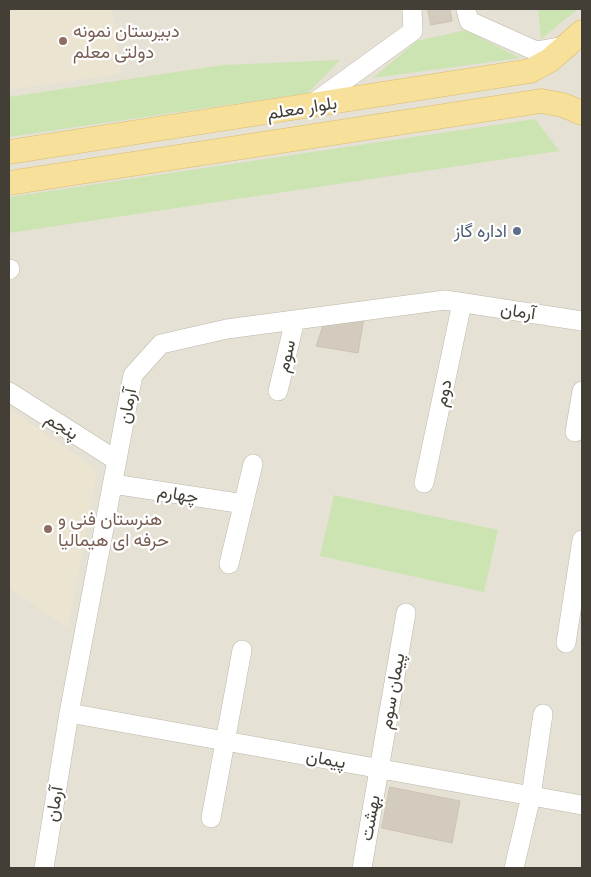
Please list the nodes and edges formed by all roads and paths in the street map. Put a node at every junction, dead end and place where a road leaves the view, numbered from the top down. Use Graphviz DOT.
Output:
graph roads {
  1 [pos="412,9"];
  2 [pos="466,9"];
  3 [pos="574,39"];
  4 [pos="307,107"];
  5 [pos="582,113"];
  6 [pos="9,152"];
  7 [pos="9,183"];
  8 [pos="462,303"];
  9 [pos="295,320"];
  10 [pos="582,320"];
  11 [pos="278,391"];
  12 [pos="582,391"];
  13 [pos="9,392"];
  14 [pos="576,432"];
  15 [pos="116,460"];
  16 [pos="254,464"];
  17 [pos="424,483"];
  18 [pos="113,484"];
  19 [pos="244,504"];
  20 [pos="582,540"];
  21 [pos="229,564"];
  22 [pos="580,568"];
  23 [pos="406,613"];
  24 [pos="566,643"];
  25 [pos="242,650"];
  26 [pos="69,713"];
  27 [pos="543,714"];
  28 [pos="224,741"];
  29 [pos="379,768"];
  30 [pos="530,796"];
  31 [pos="582,805"];
  32 [pos="211,818"];
  33 [pos="44,868"];
  34 [pos="362,868"];
  35 [pos="514,868"];
  1 -- 4 [label="street"];
  2 -- 3 [label="street"];
  3 -- 4 [label="main road, بلوار معلم"];
  4 -- 6 [label="main road, بلوار معلم"];
  5 -- 7 [label="main road, بلوار معلم"];
  8 -- 9 [label="street, آرمان"];
  8 -- 10 [label="street, آرمان"];
  8 -- 17 [label="street, دوم"];
  9 -- 11 [label="street, سوم"];
  9 -- 15 [label="street, آرمان"];
  12 -- 14 [label="street"];
  13 -- 15 [label="street, پنجم"];
  15 -- 18 [label="street, آرمان"];
  16 -- 19 [label="street"];
  18 -- 19 [label="street, چهارم"];
  18 -- 26 [label="street, آرمان"];
  19 -- 21 [label="street"];
  20 -- 22 [label="street"];
  22 -- 24 [label="street"];
  23 -- 29 [label="street, پیمان سوم"];
  25 -- 28 [label="street"];
  26 -- 28 [label="street, پیمان"];
  26 -- 33 [label="street, آرمان"];
  27 -- 30 [label="street"];
  28 -- 29 [label="street, پیمان"];
  28 -- 32 [label="street"];
  29 -- 30 [label="street, پیمان"];
  29 -- 34 [label="street, بهشت"];
  30 -- 31 [label="street, پیمان"];
  30 -- 35 [label="street"];
}
